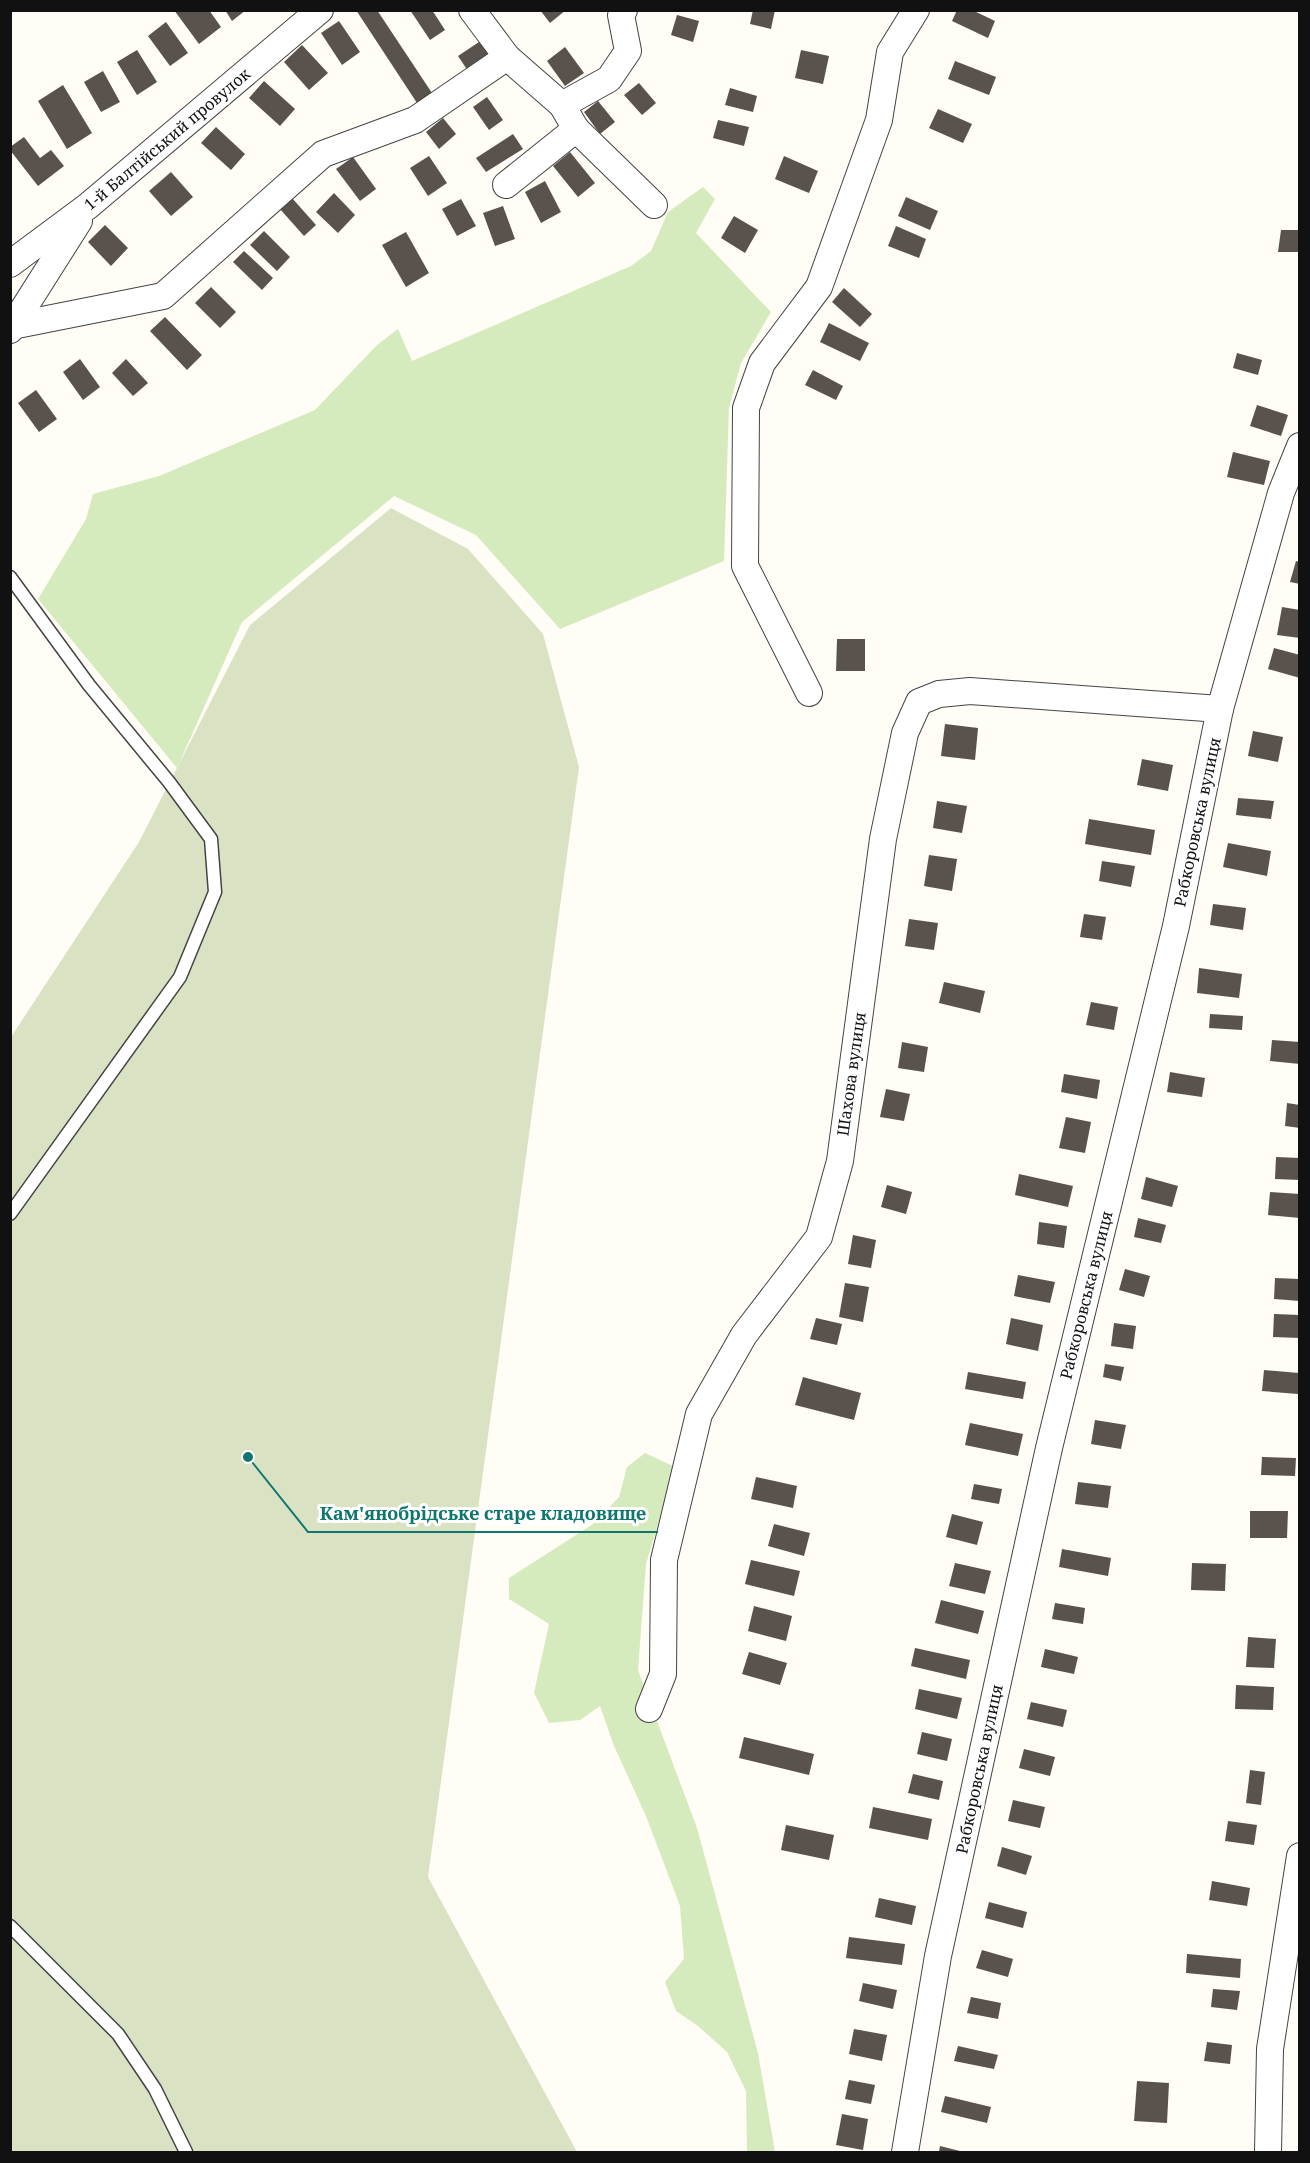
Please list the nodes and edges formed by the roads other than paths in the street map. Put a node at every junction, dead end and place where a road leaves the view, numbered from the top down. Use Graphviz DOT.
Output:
graph roads {
  1 [pos="320,10"];
  2 [pos="472,10"];
  3 [pos="624,10"];
  4 [pos="916,10"];
  5 [pos="507,57"];
  6 [pos="562,105"];
  7 [pos="576,129"];
  8 [pos="506,185"];
  9 [pos="654,205"];
  10 [pos="88,206"];
  11 [pos="10,264"];
  12 [pos="11,328"];
  13 [pos="1299,446"];
  14 [pos="10,577"];
  15 [pos="809,693"];
  16 [pos="1220,709"];
  17 [pos="10,1214"];
  18 [pos="650,1709"];
  19 [pos="1299,1856"];
  20 [pos="10,1926"];
  21 [pos="186,2152"];
  22 [pos="905,2152"];
  23 [pos="1268,2152"];
  1 -- 10 [label="street, 1-й Балтійський провулок"];
  2 -- 5 [label="street"];
  3 -- 6 [label="street"];
  4 -- 15 [label="street"];
  5 -- 6 [label="street"];
  5 -- 12 [label="street"];
  6 -- 7 [label="street"];
  7 -- 8 [label="street"];
  7 -- 9 [label="street"];
  10 -- 11 [label="street, 1-й Балтійський провулок"];
  10 -- 12 [label="street"];
  13 -- 16 [label="street, Рабкоровська вулиця"];
  14 -- 17 [label="lane"];
  16 -- 18 [label="street, Шахова вулиця"];
  16 -- 22 [label="street, Рабкоровська вулиця"];
  19 -- 23 [label="street"];
  20 -- 21 [label="lane"];
}
